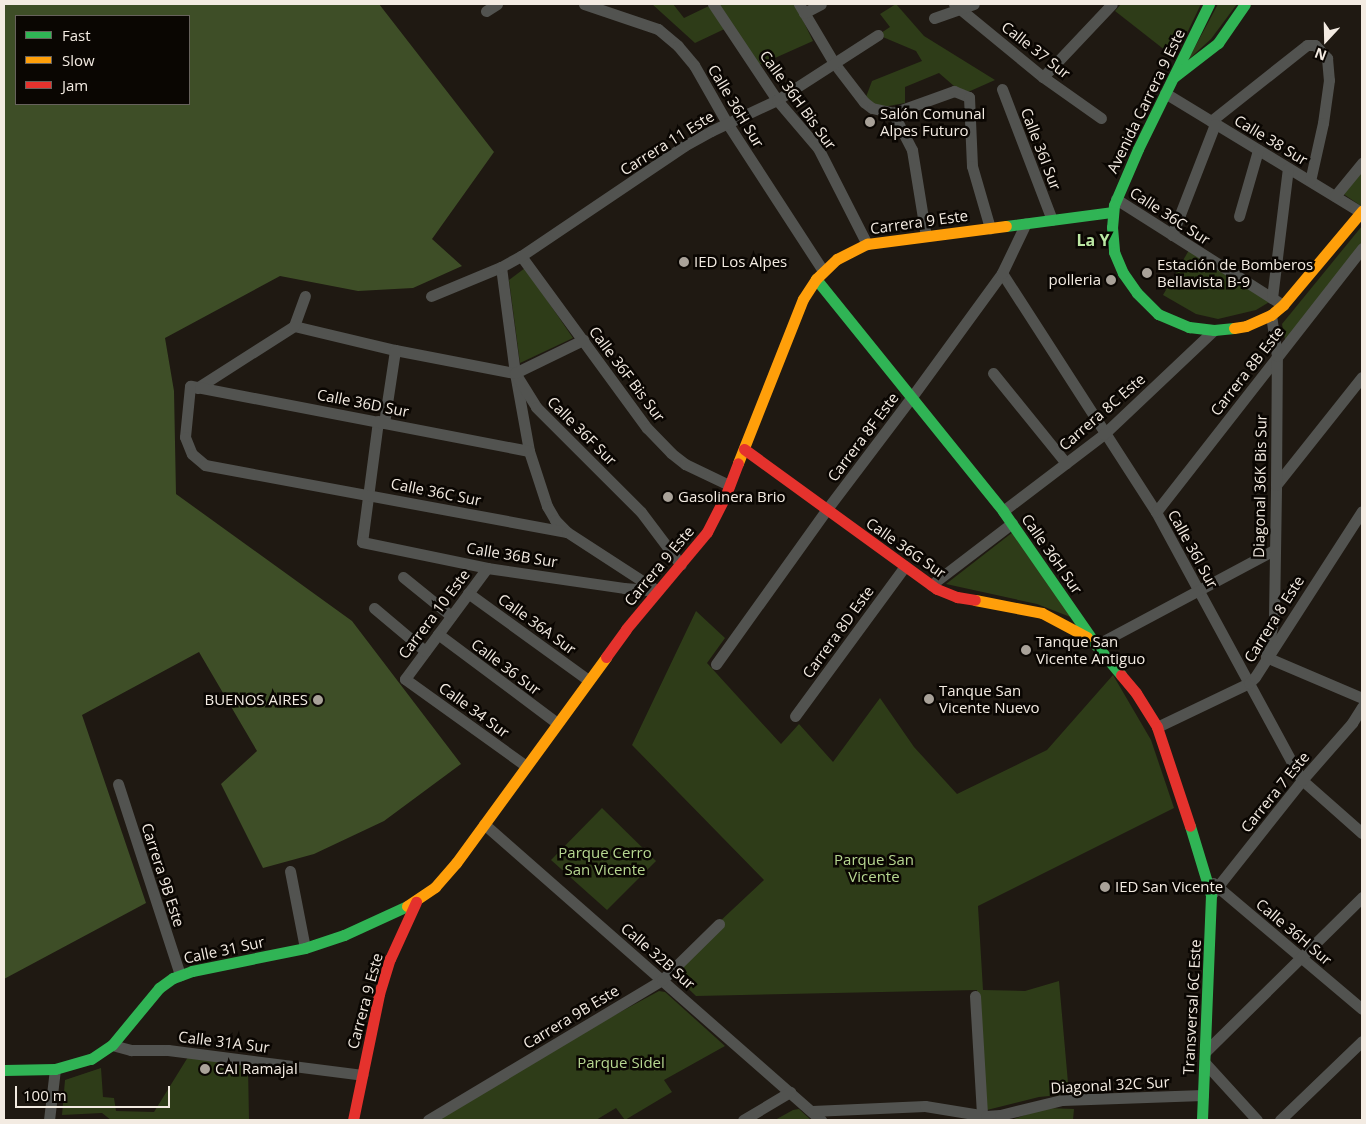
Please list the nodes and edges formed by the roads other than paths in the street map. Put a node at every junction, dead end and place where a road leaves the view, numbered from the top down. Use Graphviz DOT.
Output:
graph roads {
  1 [pos="497,4"];
  2 [pos="584,4"];
  3 [pos="713,4"];
  4 [pos="821,4"];
  5 [pos="974,4"];
  6 [pos="1095,4"];
  7 [pos="1209,4"];
  8 [pos="1229,4"];
  9 [pos="1244,5"];
  10 [pos="957,6"];
  11 [pos="802,8"];
  12 [pos="1108,8"];
  13 [pos="486,11"];
  14 [pos="934,18"];
  15 [pos="878,35"];
  16 [pos="834,63"];
  17 [pos="1044,77"];
  18 [pos="1173,78"];
  19 [pos="1002,89"];
  20 [pos="1165,93"];
  21 [pos="777,100"];
  22 [pos="893,113"];
  23 [pos="1101,118"];
  24 [pos="727,123"];
  25 [pos="1213,123"];
  26 [pos="1258,150"];
  27 [pos="1362,163"];
  28 [pos="1288,168"];
  29 [pos="1310,181"];
  30 [pos="1335,196"];
  31 [pos="1116,199"];
  32 [pos="1113,212"];
  33 [pos="1362,212"];
  34 [pos="1239,216"];
  35 [pos="1052,220"];
  36 [pos="1026,223"];
  37 [pos="990,228"];
  38 [pos="1172,235"];
  39 [pos="926,236"];
  40 [pos="866,244"];
  41 [pos="1362,248"];
  42 [pos="521,256"];
  43 [pos="501,268"];
  44 [pos="1002,272"];
  45 [pos="819,275"];
  46 [pos="305,296"];
  47 [pos="432,296"];
  48 [pos="1272,298"];
  49 [pos="1283,305"];
  50 [pos="1271,315"];
  51 [pos="294,326"];
  52 [pos="1214,330"];
  53 [pos="583,340"];
  54 [pos="395,350"];
  55 [pos="1277,356"];
  56 [pos="515,373"];
  57 [pos="993,373"];
  58 [pos="1362,377"];
  59 [pos="194,387"];
  60 [pos="912,398"];
  61 [pos="381,422"];
  62 [pos="1104,434"];
  63 [pos="744,449"];
  64 [pos="530,451"];
  65 [pos="1066,463"];
  66 [pos="730,485"];
  67 [pos="1276,485"];
  68 [pos="368,495"];
  69 [pos="827,509"];
  70 [pos="1362,510"];
  71 [pos="1003,511"];
  72 [pos="1156,512"];
  73 [pos="1012,523"];
  74 [pos="567,532"];
  75 [pos="1274,550"];
  76 [pos="681,565"];
  77 [pos="905,566"];
  78 [pos="487,568"];
  79 [pos="404,577"];
  80 [pos="931,585"];
  81 [pos="1198,588"];
  82 [pos="658,591"];
  83 [pos="468,593"];
  84 [pos="374,608"];
  85 [pos="451,616"];
  86 [pos="438,634"];
  87 [pos="1096,645"];
  88 [pos="425,652"];
  89 [pos="1266,658"];
  90 [pos="716,664"];
  91 [pos="405,679"];
  92 [pos="588,680"];
  93 [pos="1249,683"];
  94 [pos="1362,698"];
  95 [pos="1362,707"];
  96 [pos="795,716"];
  97 [pos="557,724"];
  98 [pos="1157,727"];
  99 [pos="526,766"];
  100 [pos="1302,780"];
  101 [pos="118,784"];
  102 [pos="484,824"];
  103 [pos="1362,833"];
  104 [pos="290,871"];
  105 [pos="1215,892"];
  106 [pos="1362,897"];
  107 [pos="416,902"];
  108 [pos="719,924"];
  109 [pos="305,948"];
  110 [pos="1300,957"];
  111 [pos="180,975"];
  112 [pos="662,980"];
  113 [pos="974,996"];
  114 [pos="1362,1009"];
  115 [pos="1362,1041"];
  116 [pos="112,1045"];
  117 [pos="1205,1057"];
  118 [pos="55,1069"];
  119 [pos="4,1070"];
  120 [pos="362,1075"];
  121 [pos="790,1092"];
  122 [pos="1203,1095"];
  123 [pos="812,1112"];
  124 [pos="982,1115"];
  125 [pos="49,1120"];
  126 [pos="353,1120"];
  127 [pos="428,1120"];
  128 [pos="743,1120"];
  129 [pos="821,1120"];
  130 [pos="1202,1120"];
  131 [pos="1257,1120"];
  132 [pos="1280,1120"];
  1 -- 13 [label="street"];
  2 -- 24 [label="street, Calle 36H Sur"];
  3 -- 21 [label="street, Calle 36H Bis Sur"];
  4 -- 11 [label="street"];
  5 -- 10 [label="street"];
  6 -- 12 [label="street"];
  7 -- 18 [label="main road, Avenida Carrera 9 Este"];
  8 -- 9 [label="main road"];
  9 -- 18 [label="main road"];
  10 -- 14 [label="street"];
  10 -- 17 [label="street, Calle 37 Sur"];
  11 -- 16 [label="street"];
  12 -- 17 [label="street"];
  15 -- 16 [label="street, Carrera 11 Este"];
  16 -- 21 [label="street, Carrera 11 Este"];
  16 -- 22 [label="street"];
  17 -- 23 [label="street, Calle 37 Sur"];
  18 -- 20 [label="main road, Avenida Carrera 9 Este"];
  19 -- 35 [label="street, Calle 36I Sur"];
  20 -- 25 [label="street, Calle 38 Sur"];
  20 -- 31 [label="main road, Avenida Carrera 9 Este"];
  21 -- 24 [label="street, Carrera 11 Este"];
  21 -- 40 [label="street, Calle 36H Bis Sur"];
  22 -- 37 [label="street"];
  22 -- 39 [label="street"];
  24 -- 42 [label="street, Carrera 11 Este"];
  24 -- 45 [label="street, Calle 36H Sur"];
  25 -- 26 [label="street, Calle 38 Sur"];
  25 -- 29 [label="street"];
  25 -- 38 [label="street"];
  26 -- 28 [label="street, Calle 38 Sur"];
  26 -- 34 [label="street"];
  27 -- 30 [label="street"];
  28 -- 29 [label="street, Calle 38 Sur"];
  28 -- 48 [label="street"];
  29 -- 30 [label="street, Calle 38 Sur"];
  30 -- 33 [label="street, Calle 38 Sur"];
  31 -- 32 [label="main road, Avenida Carrera 9 Este"];
  31 -- 38 [label="street, Calle 36C Sur"];
  32 -- 35 [label="main road, Carrera 9 Este"];
  32 -- 52 [label="main road, Avenida Carrera 9 Este"];
  33 -- 49 [label="main road, Avenida Carrera 9 Este"];
  35 -- 36 [label="main road, Carrera 9 Este"];
  36 -- 37 [label="main road, Carrera 9 Este"];
  36 -- 44 [label="street, Carrera 8F Este"];
  37 -- 39 [label="main road, Carrera 9 Este"];
  38 -- 48 [label="street, Calle 36C Sur"];
  39 -- 40 [label="main road, Carrera 9 Este"];
  40 -- 45 [label="main road, Carrera 9 Este"];
  41 -- 55 [label="street, Carrera 8B Este"];
  42 -- 43 [label="street, Carrera 11 Este"];
  42 -- 53 [label="street, Calle 36F Bis Sur"];
  43 -- 47 [label="street, Carrera 11 Este"];
  43 -- 56 [label="street"];
  44 -- 60 [label="street, Carrera 8F Este"];
  44 -- 62 [label="street, Calle 36I Sur"];
  45 -- 60 [label="main road, Calle 36H Sur"];
  45 -- 63 [label="main road, Carrera 9 Este"];
  46 -- 51 [label="street"];
  48 -- 49 [label="street, Calle 36C Sur"];
  49 -- 50 [label="main road, Avenida Carrera 9 Este"];
  50 -- 52 [label="main road, Avenida Carrera 9 Este"];
  50 -- 55 [label="street, Diagonal 36K Bis Sur"];
  51 -- 54 [label="street"];
  51 -- 59 [label="street"];
  52 -- 62 [label="street, Carrera 8C Este"];
  53 -- 56 [label="street"];
  53 -- 66 [label="street, Calle 36F Bis Sur"];
  54 -- 56 [label="street"];
  54 -- 61 [label="street"];
  55 -- 67 [label="street, Diagonal 36K Bis Sur"];
  55 -- 72 [label="street, Carrera 8B Este"];
  56 -- 64 [label="street"];
  56 -- 76 [label="street, Calle 36F Sur"];
  57 -- 65 [label="street"];
  58 -- 67 [label="street"];
  59 -- 61 [label="street, Calle 36D Sur"];
  59 -- 68 [label="street, Calle 36C Sur"];
  60 -- 69 [label="street, Carrera 8F Este"];
  60 -- 71 [label="main road, Calle 36H Sur"];
  61 -- 64 [label="street, Calle 36D Sur"];
  61 -- 68 [label="street"];
  62 -- 65 [label="street, Carrera 8C Este"];
  62 -- 72 [label="street, Calle 36I Sur"];
  63 -- 66 [label="main road, Carrera 9 Este"];
  63 -- 69 [label="main road, Calle 36G Sur"];
  64 -- 74 [label="street"];
  65 -- 71 [label="street, Carrera 8C Este"];
  66 -- 76 [label="main road, Carrera 9 Este"];
  67 -- 75 [label="street, Diagonal 36K Bis Sur"];
  68 -- 74 [label="street, Calle 36C Sur"];
  68 -- 78 [label="street, Calle 36B Sur"];
  69 -- 77 [label="main road, Calle 36G Sur"];
  69 -- 90 [label="street, Carrera 8F Este"];
  70 -- 89 [label="street, Carrera 8 Este"];
  71 -- 73 [label="main road, Calle 36H Sur"];
  72 -- 81 [label="street, Calle 36I Sur"];
  73 -- 80 [label="street"];
  73 -- 87 [label="main road, Calle 36H Sur"];
  74 -- 82 [label="street, Calle 36C Sur"];
  75 -- 81 [label="street"];
  75 -- 89 [label="street, Diagonal 36K Bis Sur"];
  76 -- 82 [label="main road, Carrera 9 Este"];
  77 -- 80 [label="main road, Calle 36G Sur"];
  77 -- 96 [label="street, Carrera 8D Este"];
  78 -- 82 [label="street, Calle 36B Sur"];
  78 -- 83 [label="street, Carrera 10 Este"];
  79 -- 85 [label="street"];
  80 -- 87 [label="main road, Calle 36G Sur"];
  81 -- 87 [label="street"];
  81 -- 93 [label="street, Calle 36I Sur"];
  82 -- 92 [label="main road, Carrera 9 Este"];
  83 -- 85 [label="street, Carrera 10 Este"];
  83 -- 92 [label="street, Calle 36A Sur"];
  84 -- 88 [label="street"];
  85 -- 86 [label="street, Carrera 10 Este"];
  86 -- 88 [label="street, Carrera 10 Este"];
  86 -- 97 [label="street, Calle 36 Sur"];
  87 -- 98 [label="main road, Calle 36H Sur"];
  88 -- 91 [label="street, Carrera 10 Este"];
  89 -- 93 [label="street, Carrera 8 Este"];
  89 -- 94 [label="street"];
  91 -- 99 [label="street, Calle 34 Sur"];
  92 -- 97 [label="main road, Carrera 9 Este"];
  93 -- 98 [label="street, Carrera 8 Este"];
  93 -- 100 [label="street, Calle 36I Sur"];
  95 -- 100 [label="street, Carrera 7 Este"];
  97 -- 99 [label="main road, Carrera 9 Este"];
  98 -- 105 [label="main road, Calle 36H Sur"];
  99 -- 102 [label="main road, Carrera 9 Este"];
  100 -- 103 [label="street, Calle 36I Sur"];
  100 -- 105 [label="street, Carrera 7 Este"];
  101 -- 111 [label="street, Carrera 9B Este"];
  102 -- 107 [label="main road, Carrera 9 Este"];
  102 -- 112 [label="street, Calle 32B Sur"];
  104 -- 109 [label="street"];
  105 -- 110 [label="street, Calle 36H Sur"];
  105 -- 117 [label="main road, Transversal 6C Este"];
  106 -- 110 [label="street"];
  107 -- 109 [label="main road, Calle 31 Sur"];
  107 -- 120 [label="main road, Carrera 9 Este"];
  108 -- 112 [label="street, Carrera 9B Este"];
  109 -- 111 [label="main road, Calle 31 Sur"];
  110 -- 114 [label="street, Calle 36H Sur"];
  110 -- 117 [label="street"];
  111 -- 116 [label="main road, Calle 31 Sur"];
  112 -- 121 [label="street, Calle 32B Sur"];
  112 -- 127 [label="street, Carrera 9B Este"];
  113 -- 124 [label="street"];
  115 -- 132 [label="street"];
  116 -- 118 [label="main road, Calle 31 Sur"];
  116 -- 120 [label="street, Calle 31A Sur"];
  117 -- 122 [label="main road, Transversal 6C Este"];
  117 -- 131 [label="street"];
  118 -- 119 [label="main road, Calle 31 Sur"];
  118 -- 125 [label="street"];
  120 -- 126 [label="main road, Carrera 9 Este"];
  121 -- 123 [label="street, Calle 32B Sur"];
  121 -- 128 [label="street"];
  122 -- 124 [label="street, Diagonal 32C Sur"];
  122 -- 130 [label="main road, Transversal 6C Este"];
  123 -- 124 [label="street, Diagonal 32C Sur"];
  123 -- 129 [label="street"];
}
